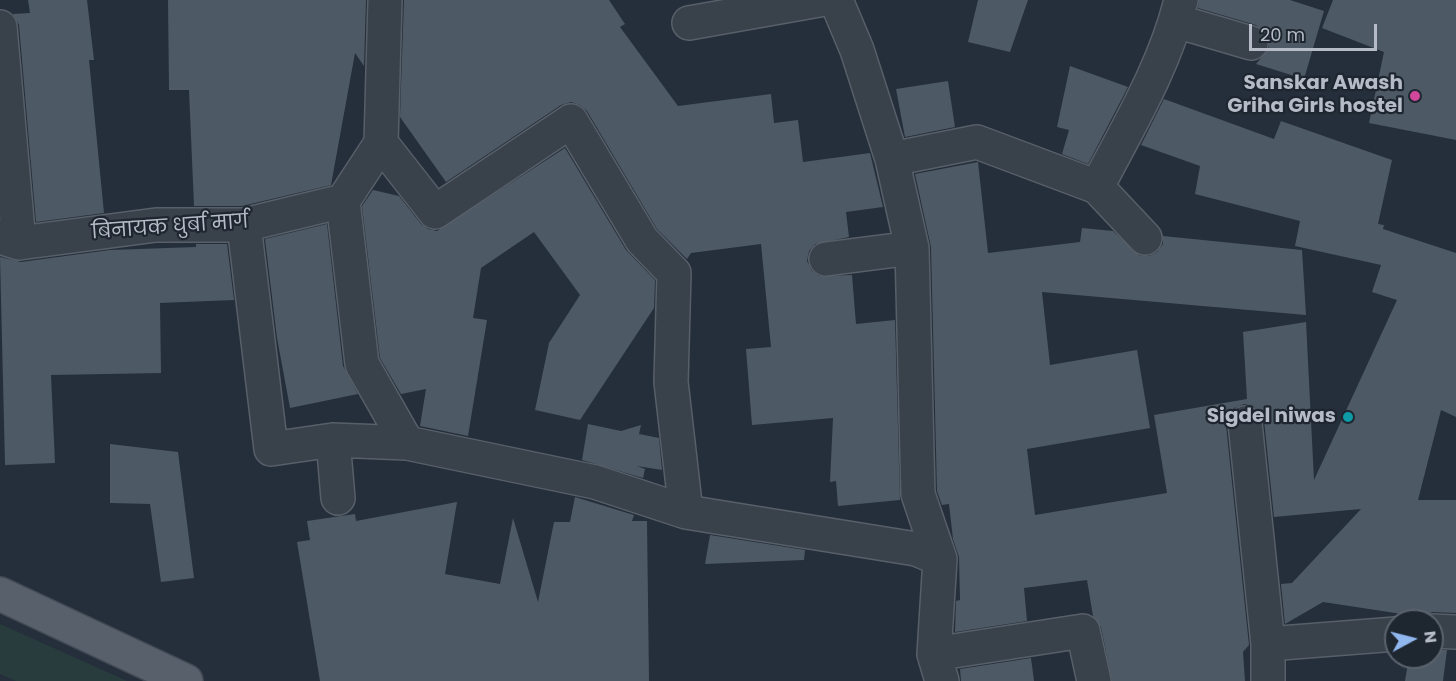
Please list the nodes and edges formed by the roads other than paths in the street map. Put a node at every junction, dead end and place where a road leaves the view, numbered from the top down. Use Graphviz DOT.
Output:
graph roads {
  1 [pos="385,0"];
  2 [pos="819,0"];
  3 [pos="836,0"];
  4 [pos="1179,11"];
  5 [pos="688,23"];
  6 [pos="0,27"];
  7 [pos="1251,43"];
  8 [pos="381,143"];
  9 [pos="892,159"];
  10 [pos="1096,187"];
  11 [pos="343,201"];
  12 [pos="244,225"];
  13 [pos="1145,238"];
  14 [pos="10,240"];
  15 [pos="912,248"];
  16 [pos="826,259"];
  17 [pos="1245,423"];
  18 [pos="333,440"];
  19 [pos="407,443"];
  20 [pos="338,498"];
  21 [pos="686,512"];
  22 [pos="940,559"];
  23 [pos="0,594"];
  24 [pos="1384,635"];
  25 [pos="1268,645"];
  26 [pos="938,667"];
  27 [pos="186,681"];
  28 [pos="1094,681"];
  29 [pos="1268,681"];
  1 -- 8 [label="street"];
  2 -- 5 [label="street"];
  3 -- 9 [label="street"];
  4 -- 7 [label="street"];
  4 -- 10 [label="street"];
  6 -- 14 [label="street"];
  8 -- 11 [label="street"];
  8 -- 21 [label="street"];
  9 -- 10 [label="street"];
  9 -- 15 [label="street"];
  10 -- 13 [label="street"];
  11 -- 12 [label="street, बिनायक धुर्बा मार्ग"];
  11 -- 19 [label="street"];
  12 -- 14 [label="street, बिनायक धुर्बा मार्ग"];
  12 -- 18 [label="street"];
  15 -- 16 [label="street"];
  15 -- 22 [label="street"];
  17 -- 25 [label="street"];
  18 -- 19 [label="street"];
  18 -- 20 [label="street"];
  19 -- 21 [label="street"];
  21 -- 22 [label="street"];
  22 -- 26 [label="street"];
  23 -- 27 [label="main road"];
  24 -- 25 [label="street"];
  25 -- 29 [label="street"];
  26 -- 28 [label="street"];
}
